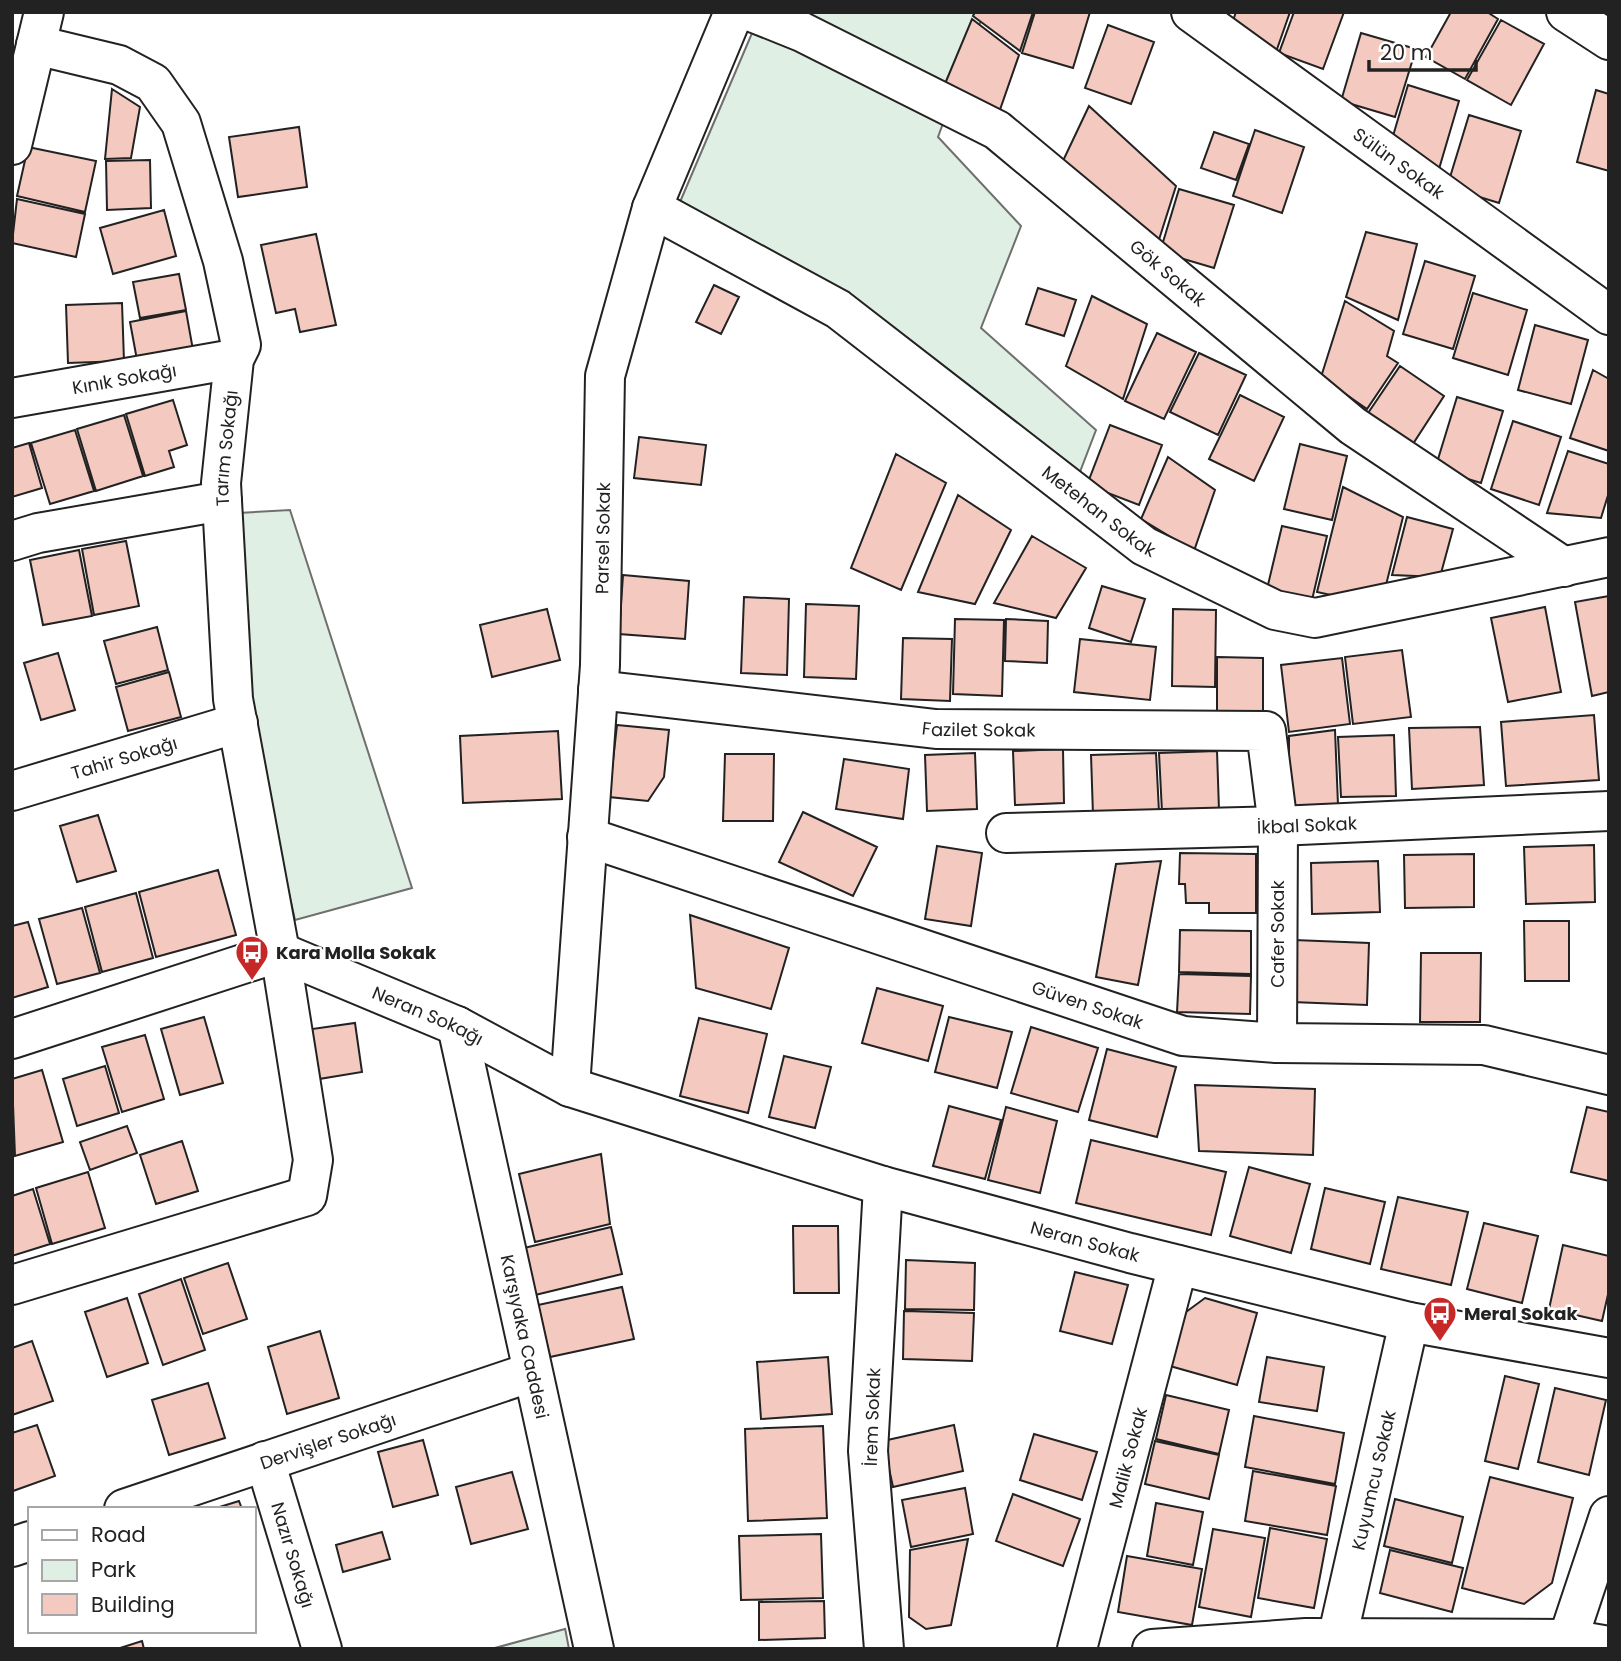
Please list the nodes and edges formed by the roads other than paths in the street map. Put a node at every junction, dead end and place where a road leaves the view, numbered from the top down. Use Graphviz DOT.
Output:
graph roads {
  1 [pos="734,12"];
  2 [pos="752,12"];
  3 [pos="1191,12"];
  4 [pos="1566,12"];
  5 [pos="806,22"];
  6 [pos="40,28"];
  7 [pos="1609,40"];
  8 [pos="12,145"];
  9 [pos="652,208"];
  10 [pos="1609,315"];
  11 [pos="234,359"];
  12 [pos="12,398"];
  13 [pos="222,501"];
  14 [pos="12,541"];
  15 [pos="1609,557"];
  16 [pos="1564,567"];
  17 [pos="598,690"];
  18 [pos="238,723"];
  19 [pos="12,791"];
  20 [pos="1609,811"];
  21 [pos="1278,826"];
  22 [pos="1006,833"];
  23 [pos="587,837"];
  24 [pos="280,952"];
  25 [pos="457,1026"];
  26 [pos="12,1039"];
  27 [pos="1277,1043"];
  28 [pos="1609,1075"];
  29 [pos="570,1087"];
  30 [pos="883,1186"];
  31 [pos="1178,1265"];
  32 [pos="12,1284"];
  33 [pos="1409,1322"];
  34 [pos="1609,1358"];
  35 [pos="531,1372"];
  36 [pos="265,1461"];
  37 [pos="130,1507"];
  38 [pos="1609,1516"];
  39 [pos="1568,1639"];
  40 [pos="1318,1642"];
  41 [pos="1609,1646"];
  42 [pos="323,1649"];
  43 [pos="594,1649"];
  44 [pos="884,1649"];
  45 [pos="1076,1649"];
  46 [pos="1152,1649"];
  1 -- 9 [label="street, Parsel Sokak"];
  2 -- 5 [label="street, Gök Sokak"];
  3 -- 10 [label="street, Sülün Sokak"];
  4 -- 7 [label="street"];
  5 -- 16 [label="street, Gök Sokak"];
  6 -- 8 [label="street"];
  6 -- 11 [label="street, Tarım Sokağı"];
  9 -- 16 [label="street, Metehan Sokak"];
  9 -- 17 [label="street, Parsel Sokak"];
  11 -- 12 [label="street, Kınık Sokağı"];
  11 -- 13 [label="street, Tarım Sokağı"];
  13 -- 14 [label="street"];
  13 -- 18 [label="street, Tarım Sokağı"];
  15 -- 16 [label="street, Metehan Sokak"];
  17 -- 21 [label="street, Fazilet Sokak"];
  17 -- 23 [label="street, Parsel Sokak"];
  18 -- 19 [label="street, Tahir Sokağı"];
  18 -- 24 [label="street, Tarım Sokağı"];
  20 -- 21 [label="street, İkbal Sokak"];
  21 -- 22 [label="street, İkbal Sokak"];
  21 -- 27 [label="street, Cafer Sokak"];
  23 -- 27 [label="street, Güven Sokak"];
  23 -- 29 [label="street, Parsel Sokak"];
  24 -- 25 [label="street, Neran Sokağı"];
  24 -- 26 [label="street"];
  24 -- 32 [label="street, Tarım Sokağı"];
  25 -- 29 [label="street, Neran Sokağı"];
  25 -- 35 [label="street, Karşıyaka Caddesi"];
  27 -- 28 [label="street, Güven Sokak"];
  29 -- 30 [label="street, Neran Sokak"];
  30 -- 31 [label="street, Neran Sokak"];
  30 -- 44 [label="street, İrem Sokak"];
  31 -- 33 [label="street, Neran Sokak"];
  31 -- 45 [label="street, Malik Sokak"];
  33 -- 34 [label="street, Neran Sokak"];
  33 -- 40 [label="street, Kuyumcu Sokak"];
  35 -- 36 [label="street, Dervişler Sokağı"];
  35 -- 43 [label="street, Karşıyaka Caddesi"];
  36 -- 37 [label="street, Dervişler Sokağı"];
  36 -- 42 [label="street, Nazır Sokağı"];
  38 -- 39 [label="street"];
  39 -- 40 [label="street"];
  39 -- 41 [label="street"];
  40 -- 46 [label="street"];
}
